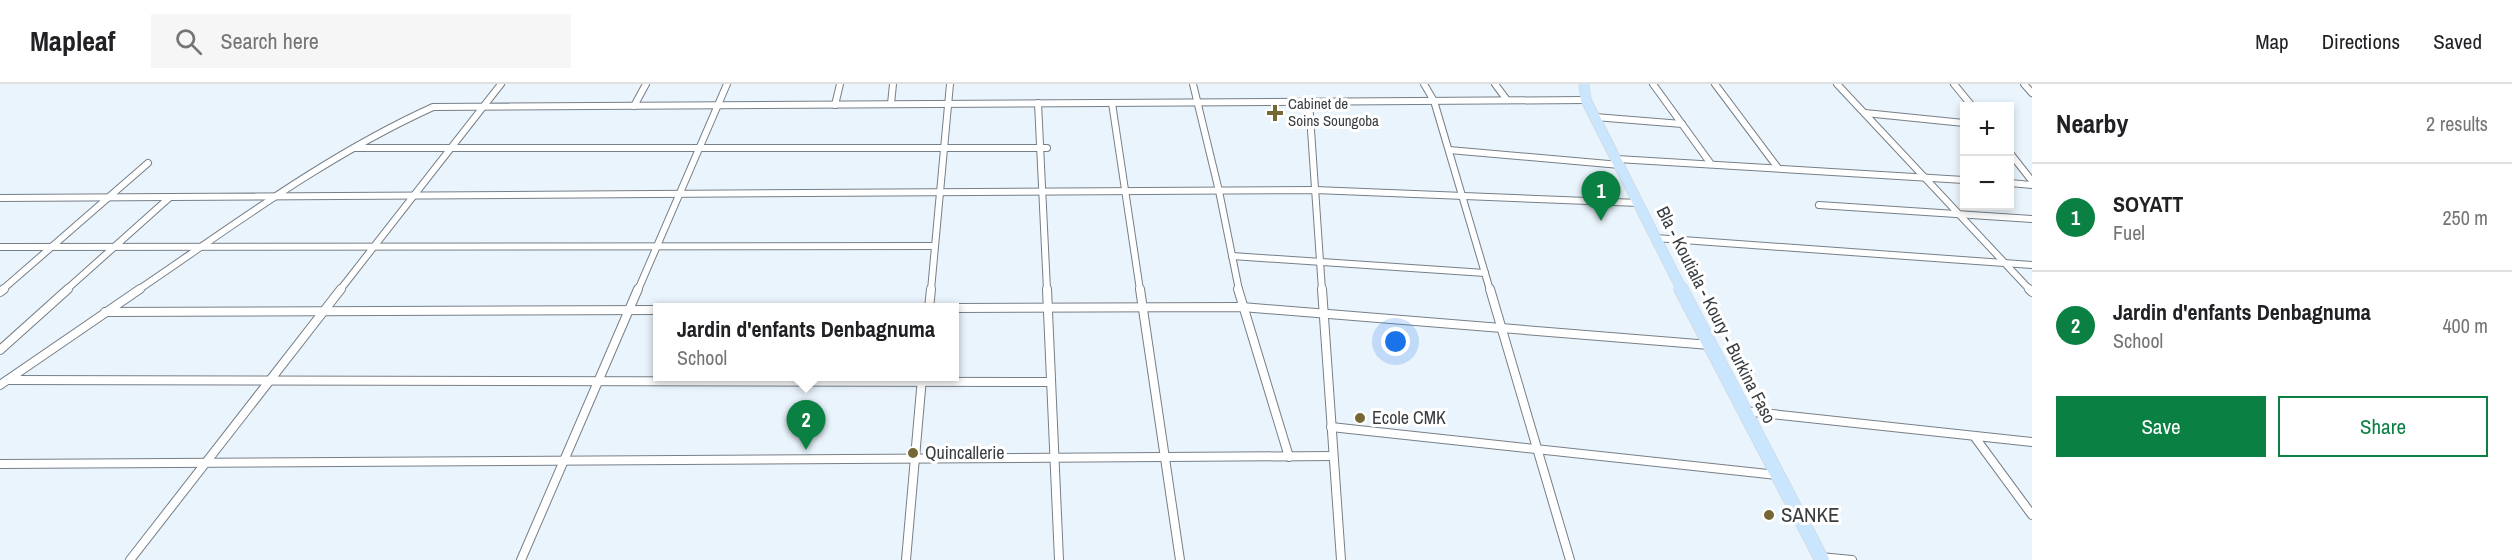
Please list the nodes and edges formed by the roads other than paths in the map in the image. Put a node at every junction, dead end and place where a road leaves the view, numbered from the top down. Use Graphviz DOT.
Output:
graph roads {
  1 [pos="501,84"];
  2 [pos="646,84"];
  3 [pos="727,84"];
  4 [pos="840,84"];
  5 [pos="894,84"];
  6 [pos="950,84"];
  7 [pos="1192,84"];
  8 [pos="1424,84"];
  9 [pos="1495,84"];
  10 [pos="1584,84"];
  11 [pos="1653,84"];
  12 [pos="1715,84"];
  13 [pos="1837,84"];
  14 [pos="1954,84"];
  15 [pos="2024,84"];
  16 [pos="2032,93"];
  17 [pos="1434,100"];
  18 [pos="1508,100"];
  19 [pos="1586,100"];
  20 [pos="1309,101"];
  21 [pos="1197,102"];
  22 [pos="1969,102"];
  23 [pos="1038,103"];
  24 [pos="1112,103"];
  25 [pos="891,104"];
  26 [pos="948,104"];
  27 [pos="718,105"];
  28 [pos="835,105"];
  29 [pos="634,106"];
  30 [pos="483,107"];
  31 [pos="1865,113"];
  32 [pos="1595,117"];
  33 [pos="1960,122"];
  34 [pos="1682,124"];
  35 [pos="700,147"];
  36 [pos="352,148"];
  37 [pos="451,148"];
  38 [pos="944,148"];
  39 [pos="1044,148"];
  40 [pos="1449,150"];
  41 [pos="2012,156"];
  42 [pos="1618,162"];
  43 [pos="148,164"];
  44 [pos="1711,164"];
  45 [pos="1778,168"];
  46 [pos="1925,177"];
  47 [pos="1960,180"];
  48 [pos="2014,183"];
  49 [pos="2032,183"];
  50 [pos="1315,190"];
  51 [pos="1219,191"];
  52 [pos="1042,192"];
  53 [pos="1125,192"];
  54 [pos="940,193"];
  55 [pos="679,195"];
  56 [pos="1462,196"];
  57 [pos="413,197"];
  58 [pos="0,198"];
  59 [pos="109,198"];
  60 [pos="169,198"];
  61 [pos="272,198"];
  62 [pos="1639,203"];
  63 [pos="1819,205"];
  64 [pos="1959,214"];
  65 [pos="2032,219"];
  66 [pos="1654,238"];
  67 [pos="934,246"];
  68 [pos="0,247"];
  69 [pos="52,247"];
  70 [pos="114,247"];
  71 [pos="199,247"];
  72 [pos="374,247"];
  73 [pos="658,247"];
  74 [pos="1232,256"];
  75 [pos="1320,262"];
  76 [pos="2005,263"];
  77 [pos="2032,265"];
  78 [pos="1485,273"];
  79 [pos="4,285"];
  80 [pos="0,291"];
  81 [pos="2032,292"];
  82 [pos="929,303"];
  83 [pos="1242,307"];
  84 [pos="959,308"];
  85 [pos="1048,308"];
  86 [pos="1143,308"];
  87 [pos="630,310"];
  88 [pos="653,310"];
  89 [pos="324,311"];
  90 [pos="105,312"];
  91 [pos="1323,314"];
  92 [pos="1501,328"];
  93 [pos="1711,345"];
  94 [pos="0,350"];
  95 [pos="274,379"];
  96 [pos="597,379"];
  97 [pos="653,379"];
  98 [pos="4,380"];
  99 [pos="959,380"];
  100 [pos="922,381"];
  101 [pos="1051,382"];
  102 [pos="0,385"];
  103 [pos="1744,411"];
  104 [pos="1331,427"];
  105 [pos="1974,436"];
  106 [pos="2032,442"];
  107 [pos="1537,449"];
  108 [pos="1333,456"];
  109 [pos="1165,457"];
  110 [pos="1289,457"];
  111 [pos="1054,458"];
  112 [pos="915,459"];
  113 [pos="563,461"];
  114 [pos="0,464"];
  115 [pos="205,464"];
  116 [pos="1777,475"];
  117 [pos="2032,515"];
  118 [pos="1821,558"];
  119 [pos="130,560"];
  120 [pos="521,560"];
  121 [pos="906,560"];
  122 [pos="1059,560"];
  123 [pos="1180,560"];
  124 [pos="1341,560"];
  125 [pos="1570,560"];
  126 [pos="1851,560"];
  1 -- 30 [label="street"];
  2 -- 29 [label="street"];
  3 -- 27 [label="street"];
  4 -- 28 [label="street"];
  5 -- 25 [label="street"];
  6 -- 26 [label="street"];
  7 -- 21 [label="street"];
  8 -- 17 [label="street"];
  9 -- 18 [label="street"];
  10 -- 19 [label="main road, Bla - Koutiala - Koury - Burkina Faso"];
  11 -- 34 [label="street"];
  12 -- 45 [label="street"];
  13 -- 31 [label="street"];
  14 -- 22 [label="street"];
  15 -- 16 [label="street"];
  17 -- 18 [label="street"];
  17 -- 20 [label="street"];
  17 -- 40 [label="street"];
  18 -- 19 [label="street"];
  19 -- 32 [label="main road, Bla - Koutiala - Koury - Burkina Faso"];
  20 -- 21 [label="street"];
  20 -- 50 [label="street"];
  21 -- 24 [label="street"];
  21 -- 51 [label="street"];
  23 -- 24 [label="street"];
  23 -- 26 [label="street"];
  23 -- 39 [label="street"];
  24 -- 53 [label="street"];
  25 -- 26 [label="street"];
  25 -- 28 [label="street"];
  26 -- 38 [label="street"];
  27 -- 28 [label="street"];
  27 -- 29 [label="street"];
  27 -- 35 [label="street"];
  29 -- 30 [label="street"];
  30 -- 36 [label="street"];
  30 -- 37 [label="street"];
  31 -- 33 [label="street"];
  31 -- 46 [label="street"];
  32 -- 34 [label="street"];
  32 -- 42 [label="main road, Bla - Koutiala - Koury - Burkina Faso"];
  34 -- 44 [label="street"];
  35 -- 37 [label="street"];
  35 -- 38 [label="street"];
  35 -- 55 [label="street"];
  36 -- 37 [label="street"];
  36 -- 61 [label="street"];
  37 -- 57 [label="street"];
  38 -- 39 [label="street"];
  38 -- 54 [label="street"];
  39 -- 52 [label="street"];
  40 -- 42 [label="street"];
  40 -- 56 [label="street"];
  41 -- 49 [label="street"];
  42 -- 44 [label="street"];
  42 -- 62 [label="main road, Bla - Koutiala - Koury - Burkina Faso"];
  43 -- 59 [label="street"];
  44 -- 45 [label="street"];
  45 -- 46 [label="street"];
  46 -- 47 [label="street"];
  46 -- 64 [label="street"];
  48 -- 49 [label="street"];
  50 -- 51 [label="street"];
  50 -- 56 [label="street"];
  50 -- 75 [label="street"];
  51 -- 53 [label="street"];
  51 -- 74 [label="street"];
  52 -- 53 [label="street"];
  52 -- 54 [label="street"];
  52 -- 85 [label="street"];
  53 -- 86 [label="street"];
  54 -- 55 [label="street"];
  54 -- 67 [label="street"];
  55 -- 57 [label="street"];
  55 -- 73 [label="street"];
  56 -- 62 [label="street"];
  56 -- 78 [label="street"];
  57 -- 61 [label="street"];
  57 -- 72 [label="street"];
  58 -- 59 [label="street"];
  59 -- 60 [label="street"];
  59 -- 69 [label="street"];
  60 -- 61 [label="street"];
  60 -- 70 [label="street"];
  61 -- 71 [label="street"];
  62 -- 66 [label="main road, Bla - Koutiala - Koury - Burkina Faso"];
  63 -- 64 [label="street"];
  64 -- 65 [label="street"];
  64 -- 76 [label="street"];
  66 -- 76 [label="street"];
  66 -- 93 [label="main road, Bla - Koutiala - Koury - Burkina Faso"];
  67 -- 73 [label="street"];
  67 -- 82 [label="street"];
  68 -- 69 [label="street"];
  69 -- 70 [label="street"];
  69 -- 79 [label="street"];
  70 -- 71 [label="street"];
  70 -- 94 [label="street"];
  71 -- 72 [label="street"];
  71 -- 90 [label="street"];
  72 -- 73 [label="street"];
  72 -- 89 [label="street"];
  73 -- 87 [label="street"];
  74 -- 75 [label="street"];
  74 -- 83 [label="street"];
  75 -- 78 [label="street"];
  75 -- 91 [label="street"];
  76 -- 77 [label="street"];
  76 -- 81 [label="street"];
  78 -- 92 [label="street"];
  79 -- 80 [label="street"];
  83 -- 86 [label="street"];
  83 -- 91 [label="street"];
  83 -- 110 [label="street"];
  84 -- 85 [label="street"];
  85 -- 86 [label="street"];
  85 -- 101 [label="street"];
  86 -- 109 [label="street"];
  87 -- 88 [label="street"];
  87 -- 89 [label="street"];
  87 -- 96 [label="street"];
  89 -- 90 [label="street"];
  89 -- 95 [label="street"];
  90 -- 98 [label="street"];
  91 -- 92 [label="street"];
  91 -- 104 [label="street"];
  92 -- 93 [label="street"];
  92 -- 107 [label="street"];
  93 -- 103 [label="main road, Bla - Koutiala - Koury - Burkina Faso"];
  95 -- 96 [label="street"];
  95 -- 98 [label="street"];
  95 -- 115 [label="street"];
  96 -- 97 [label="street"];
  96 -- 113 [label="street"];
  98 -- 102 [label="street"];
  99 -- 101 [label="street"];
  100 -- 112 [label="street"];
  101 -- 111 [label="street"];
  103 -- 105 [label="street"];
  103 -- 116 [label="main road, Bla - Koutiala - Koury - Burkina Faso"];
  104 -- 107 [label="street"];
  104 -- 108 [label="street"];
  105 -- 106 [label="street"];
  105 -- 117 [label="street"];
  107 -- 116 [label="street"];
  107 -- 125 [label="street"];
  108 -- 110 [label="street"];
  108 -- 124 [label="street"];
  109 -- 110 [label="street"];
  109 -- 111 [label="street"];
  109 -- 123 [label="street"];
  111 -- 112 [label="street"];
  111 -- 122 [label="street"];
  112 -- 113 [label="street"];
  112 -- 121 [label="street"];
  113 -- 115 [label="street"];
  113 -- 120 [label="street"];
  114 -- 115 [label="street"];
  115 -- 119 [label="street"];
  116 -- 118 [label="main road, Bla - Koutiala - Koury - Burkina Faso"];
  118 -- 126 [label="street"];
}
